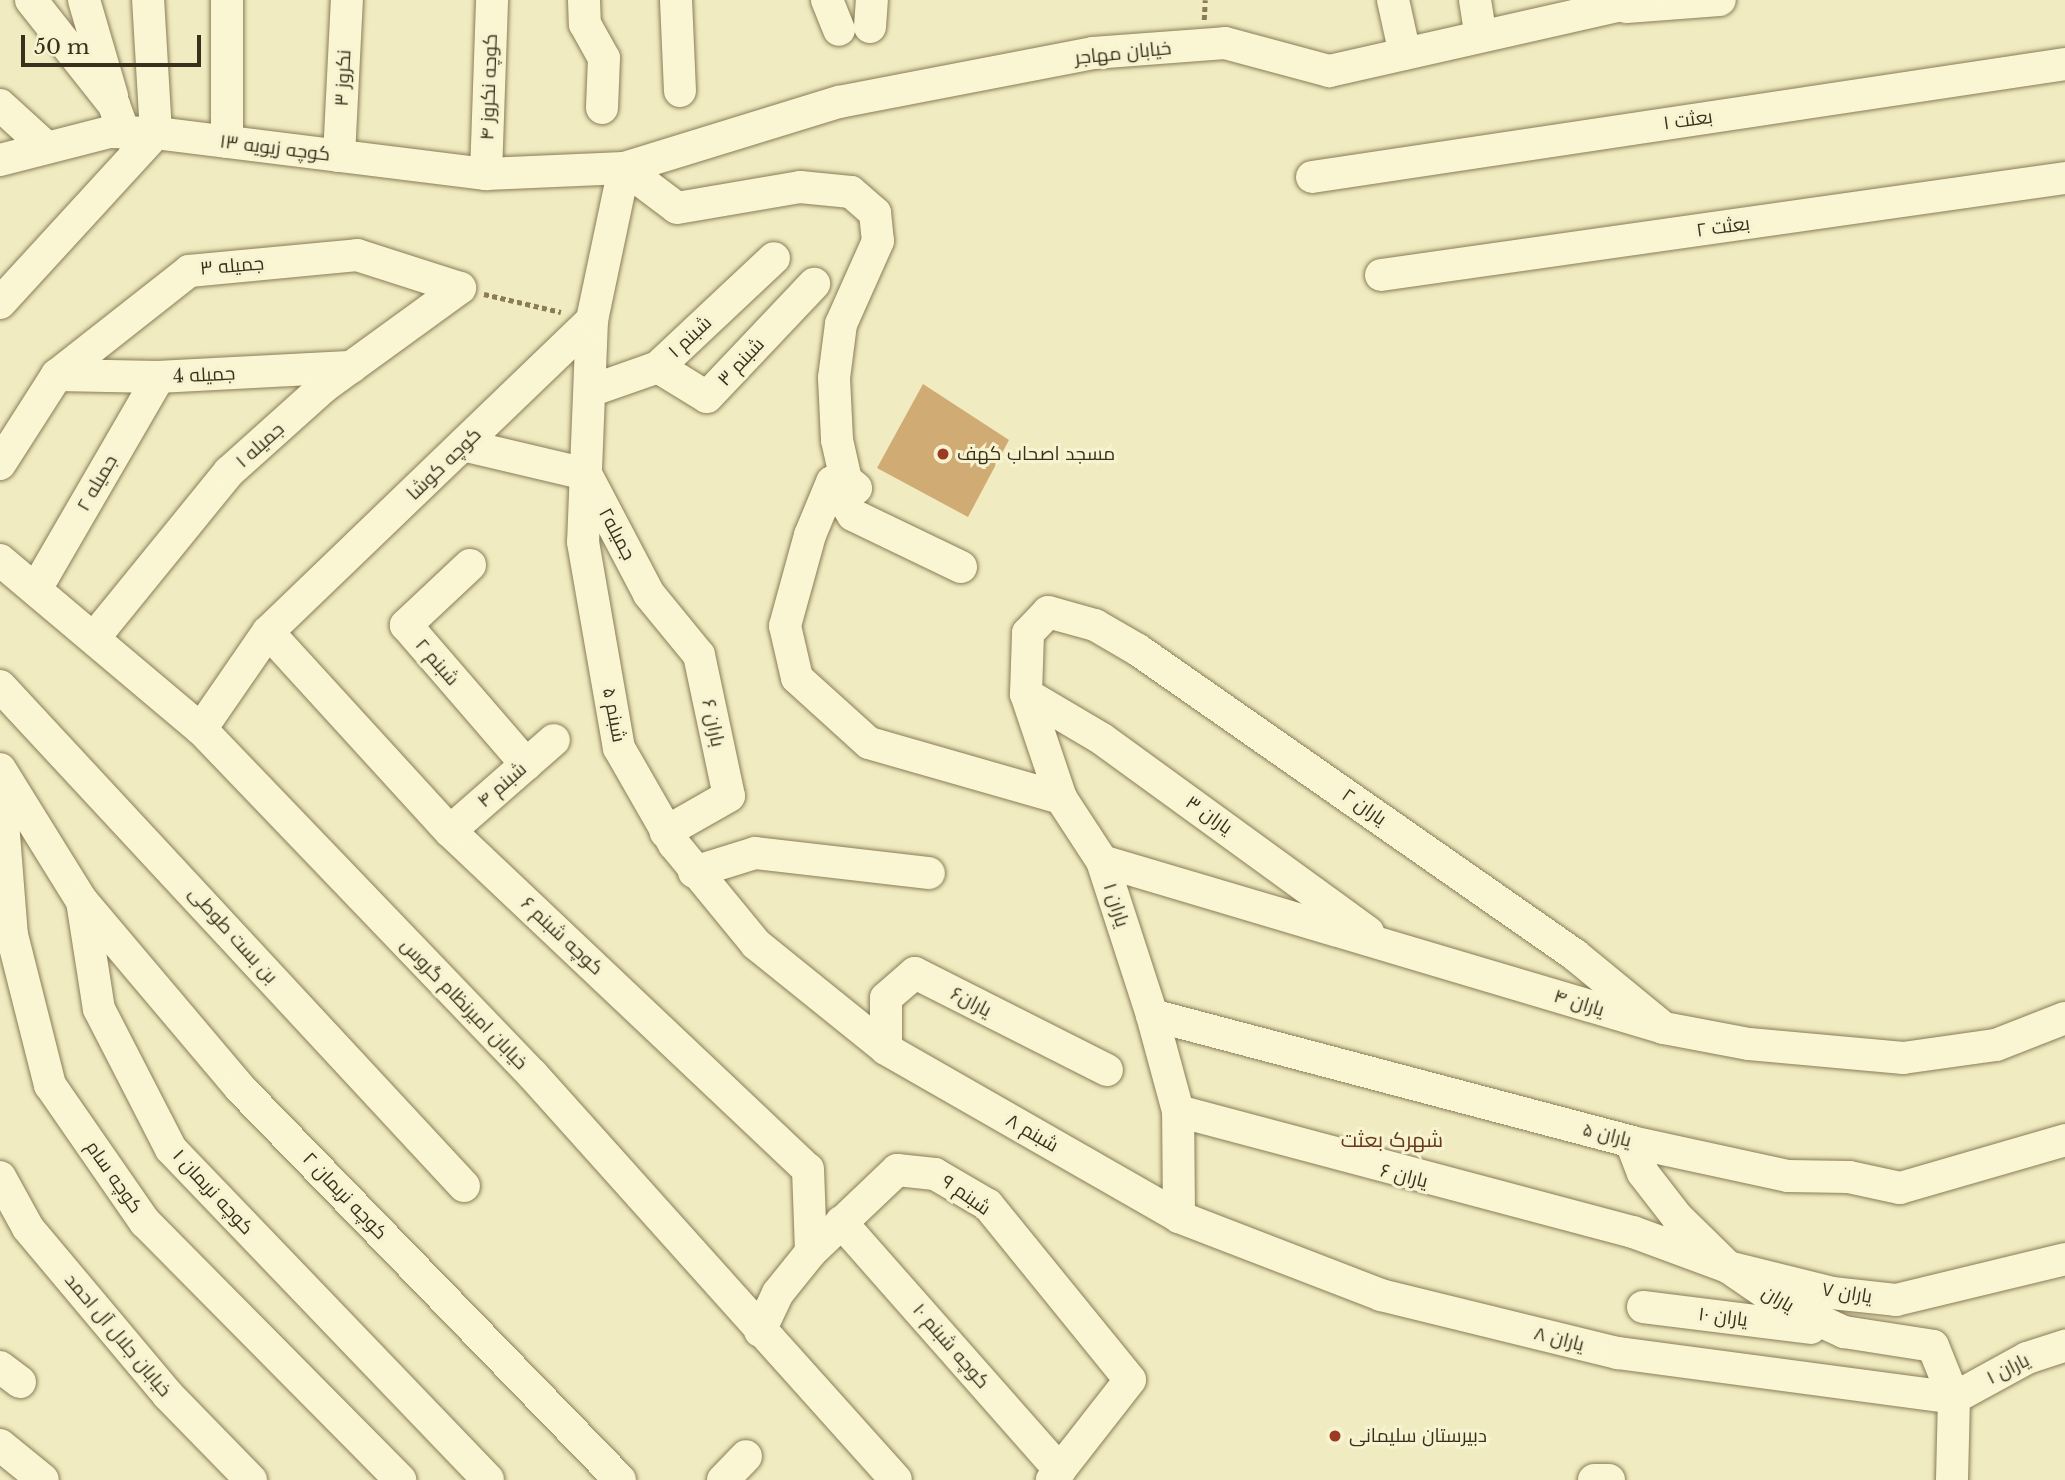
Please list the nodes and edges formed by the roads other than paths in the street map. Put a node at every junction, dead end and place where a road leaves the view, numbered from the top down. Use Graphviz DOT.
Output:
graph roads {
  1 [pos="31,0"];
  2 [pos="84,0"];
  3 [pos="148,0"];
  4 [pos="227,0"];
  5 [pos="347,0"];
  6 [pos="492,0"];
  7 [pos="584,0"];
  8 [pos="676,0"];
  9 [pos="827,0"];
  10 [pos="1393,0"];
  11 [pos="1475,0"];
  12 [pos="1720,0"];
  13 [pos="1635,4"];
  14 [pos="1586,9"];
  15 [pos="839,30"];
  16 [pos="1481,36"];
  17 [pos="1405,54"];
  18 [pos="2065,64"];
  19 [pos="680,91"];
  20 [pos="0,105"];
  21 [pos="602,108"];
  22 [pos="119,119"];
  23 [pos="156,133"];
  24 [pos="227,142"];
  25 [pos="46,147"];
  26 [pos="339,156"];
  27 [pos="0,160"];
  28 [pos="624,168"];
  29 [pos="486,174"];
  30 [pos="1311,177"];
  31 [pos="2065,178"];
  32 [pos="774,258"];
  33 [pos="1381,275"];
  34 [pos="814,284"];
  35 [pos="460,288"];
  36 [pos="0,303"];
  37 [pos="592,320"];
  38 [pos="352,367"];
  39 [pos="658,367"];
  40 [pos="57,374"];
  41 [pos="159,377"];
  42 [pos="590,391"];
  43 [pos="463,445"];
  44 [pos="0,464"];
  45 [pos="586,474"];
  46 [pos="856,488"];
  47 [pos="0,560"];
  48 [pos="470,565"];
  49 [pos="961,567"];
  50 [pos="36,589"];
  51 [pos="649,594"];
  52 [pos="1048,612"];
  53 [pos="268,632"];
  54 [pos="94,638"];
  55 [pos="0,686"];
  56 [pos="1026,694"];
  57 [pos="201,729"];
  58 [pos="554,740"];
  59 [pos="526,764"];
  60 [pos="0,769"];
  61 [pos="0,784"];
  62 [pos="1060,798"];
  63 [pos="450,831"];
  64 [pos="666,832"];
  65 [pos="1102,861"];
  66 [pos="694,872"];
  67 [pos="929,873"];
  68 [pos="82,901"];
  69 [pos="1385,946"];
  70 [pos="1152,1015"];
  71 [pos="2065,1018"];
  72 [pos="1664,1028"];
  73 [pos="886,1049"];
  74 [pos="1107,1070"];
  75 [pos="1178,1111"];
  76 [pos="2065,1140"];
  77 [pos="1631,1142"];
  78 [pos="0,1177"];
  79 [pos="464,1186"];
  80 [pos="0,1213"];
  81 [pos="1179,1217"];
  82 [pos="841,1222"];
  83 [pos="28,1228"];
  84 [pos="1633,1232"];
  85 [pos="811,1252"];
  86 [pos="2065,1259"];
  87 [pos="1728,1266"];
  88 [pos="1643,1307"];
  89 [pos="760,1331"];
  90 [pos="1844,1332"];
  91 [pos="2065,1346"];
  92 [pos="1954,1398"];
  93 [pos="0,1445"];
  94 [pos="746,1456"];
  95 [pos="1056,1475"];
  96 [pos="43,1480"];
  97 [pos="251,1480"];
  98 [pos="400,1480"];
  99 [pos="488,1480"];
  100 [pos="620,1480"];
  101 [pos="723,1480"];
  102 [pos="896,1480"];
  103 [pos="1952,1480"];
  1 -- 22 [label="street"];
  2 -- 22 [label="street"];
  3 -- 23 [label="street"];
  4 -- 24 [label="street"];
  5 -- 26 [label="street, نکروز ۳"];
  6 -- 29 [label="street, کوچه نکروز ۴"];
  7 -- 21 [label="street"];
  8 -- 19 [label="street"];
  9 -- 15 [label="street"];
  10 -- 17 [label="street"];
  11 -- 16 [label="street"];
  12 -- 13 [label="street, خیابان مهاجر"];
  13 -- 14 [label="street, خیابان مهاجر"];
  14 -- 16 [label="street, خیابان مهاجر"];
  16 -- 17 [label="street, خیابان مهاجر"];
  17 -- 28 [label="street, خیابان مهاجر"];
  18 -- 30 [label="street, بعثت ۱"];
  20 -- 25 [label="street"];
  22 -- 23 [label="street, کوچه زیویه ۱۳"];
  22 -- 25 [label="street, کوچه زیویه ۱۳"];
  23 -- 24 [label="street, کوچه زیویه ۱۳"];
  23 -- 36 [label="street"];
  24 -- 26 [label="street, کوچه زیویه ۱۳"];
  25 -- 27 [label="street, کوچه زیویه ۱۳"];
  26 -- 29 [label="street, کوچه زیویه ۱۳"];
  28 -- 29 [label="street, کوچه زیویه ۱۳"];
  28 -- 37 [label="street"];
  28 -- 46 [label="street"];
  31 -- 33 [label="street, بعثت ۲"];
  32 -- 39 [label="street, شبنم ۱"];
  34 -- 39 [label="street, شبنم ۳"];
  35 -- 38 [label="street, جمیله ۱"];
  35 -- 40 [label="street, جمیله ۳"];
  37 -- 42 [label="street, شبنم ۵"];
  37 -- 43 [label="street, کوچه کوشا"];
  38 -- 41 [label="street, جمیله 4"];
  38 -- 54 [label="street, جمیله ۱"];
  39 -- 42 [label="street, شبنم ۱"];
  40 -- 41 [label="street, جمیله 4"];
  40 -- 44 [label="street, جمیله ۳"];
  41 -- 50 [label="street, جمیله ۲"];
  42 -- 45 [label="street, شبنم ۵"];
  43 -- 45 [label="street"];
  43 -- 53 [label="street, کوچه کوشا"];
  45 -- 51 [label="street, جمیله۲"];
  45 -- 64 [label="street, شبنم ۵"];
  47 -- 50 [label="street, خیابان امیرنظام گروس"];
  48 -- 59 [label="street, شبنم ۲"];
  49 -- 62 [label="street"];
  50 -- 54 [label="street, خیابان امیرنظام گروس"];
  51 -- 64 [label="street, باران ۶"];
  52 -- 56 [label="street, یاران ۱"];
  52 -- 72 [label="street, یاران ۲"];
  53 -- 57 [label="street, کوچه کوشا"];
  53 -- 63 [label="street, کوچه شبنم ۶"];
  54 -- 57 [label="street, خیابان امیرنظام گروس"];
  55 -- 79 [label="street, بن بست طوطی"];
  56 -- 62 [label="street, یاران ۱"];
  56 -- 69 [label="street, یاران ۳"];
  57 -- 89 [label="street, خیابان امیرنظام گروس"];
  58 -- 59 [label="street, شبنم ۴"];
  59 -- 63 [label="street, شبنم ۴"];
  60 -- 68 [label="street, کوچه نریمان ۱"];
  61 -- 98 [label="street, کوچه سام"];
  62 -- 65 [label="street, یاران ۱"];
  63 -- 85 [label="street, کوچه شبنم ۶"];
  64 -- 66 [label="street, شبنم ۵"];
  65 -- 69 [label="street, یاران ۴"];
  65 -- 70 [label="street, یاران ۱"];
  66 -- 67 [label="street"];
  66 -- 73 [label="street, شبنم ۵"];
  68 -- 99 [label="street, کوچه نریمان ۱"];
  68 -- 100 [label="street, کوچه نریمان ۲"];
  69 -- 72 [label="street, یاران ۴"];
  70 -- 75 [label="street, یاران ۱"];
  70 -- 77 [label="street, یاران ۵"];
  71 -- 72 [label="street, یاران ۴"];
  73 -- 74 [label="street, یاران۶"];
  73 -- 81 [label="street, شبنم ۸"];
  75 -- 81 [label="street, یاران ۱"];
  75 -- 84 [label="street, یاران ۶"];
  76 -- 77 [label="street, یاران ۵"];
  77 -- 87 [label="street, یاران"];
  78 -- 83 [label="street, خیابان جلال آل احمد"];
  80 -- 83 [label="street"];
  81 -- 92 [label="street, یاران ۸"];
  82 -- 85 [label="street, شبنم ۹"];
  82 -- 95 [label="street, کوچه شبنم ۱۰"];
  82 -- 95 [label="street, شبنم ۹"];
  83 -- 97 [label="street, خیابان جلال آل احمد"];
  84 -- 87 [label="street, یاران ۷"];
  85 -- 89 [label="street, شبنم ۹"];
  86 -- 87 [label="street, یاران ۷"];
  87 -- 90 [label="street, یاران"];
  88 -- 90 [label="street, یاران ۱۰"];
  89 -- 102 [label="street, خیابان امیرنظام گروس"];
  90 -- 92 [label="street, یاران"];
  91 -- 92 [label="street, یاران ۱"];
  92 -- 103 [label="street"];
  93 -- 96 [label="street"];
  94 -- 101 [label="street"];
}
